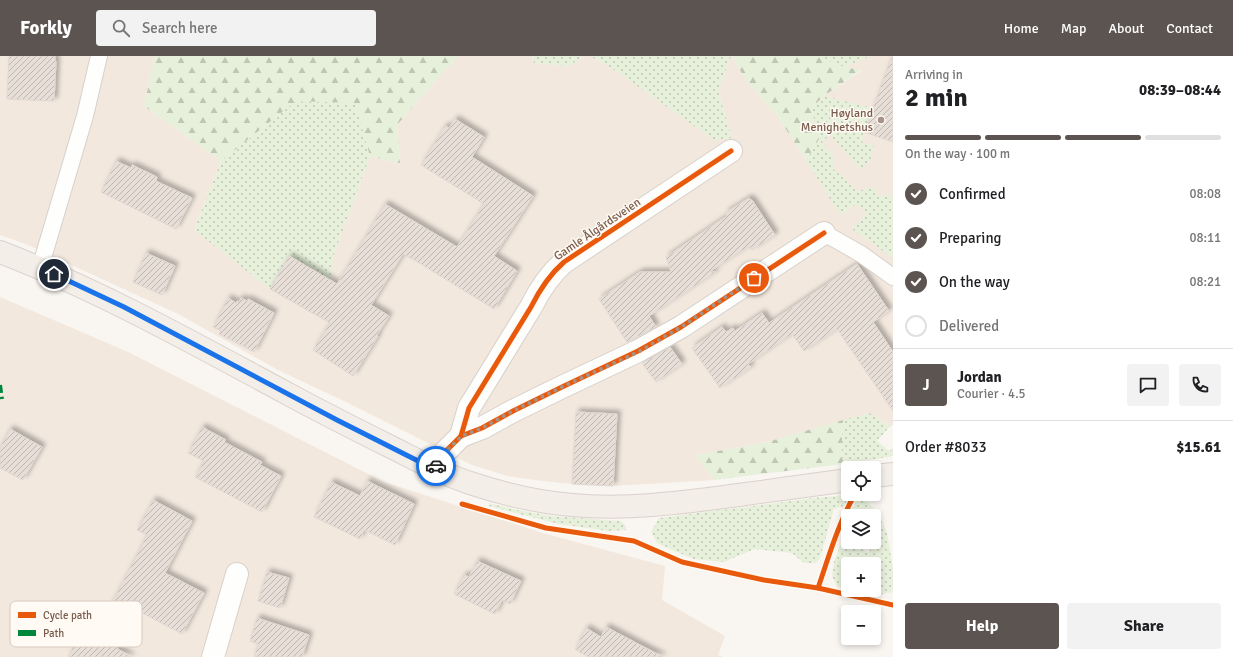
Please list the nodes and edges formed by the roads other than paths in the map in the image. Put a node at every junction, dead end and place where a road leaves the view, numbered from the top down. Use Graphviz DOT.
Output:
graph roads {
  1 [pos="99,56"];
  2 [pos="731,151"];
  3 [pos="824,233"];
  4 [pos="0,252"];
  5 [pos="40,268"];
  6 [pos="893,276"];
  7 [pos="462,436"];
  8 [pos="434,469"];
  9 [pos="893,474"];
  10 [pos="881,475"];
  11 [pos="841,481"];
  12 [pos="237,574"];
  13 [pos="213,657"];
  1 -- 5 [label="lane"];
  2 -- 7 [label="street, Gamle Ålgårdsveien"];
  3 -- 6 [label="lane"];
  3 -- 7 [label="street"];
  4 -- 5 [label="main road"];
  5 -- 8 [label="main road"];
  7 -- 8 [label="street"];
  8 -- 11 [label="main road"];
  9 -- 10 [label="main road"];
  12 -- 13 [label="street"];
}
